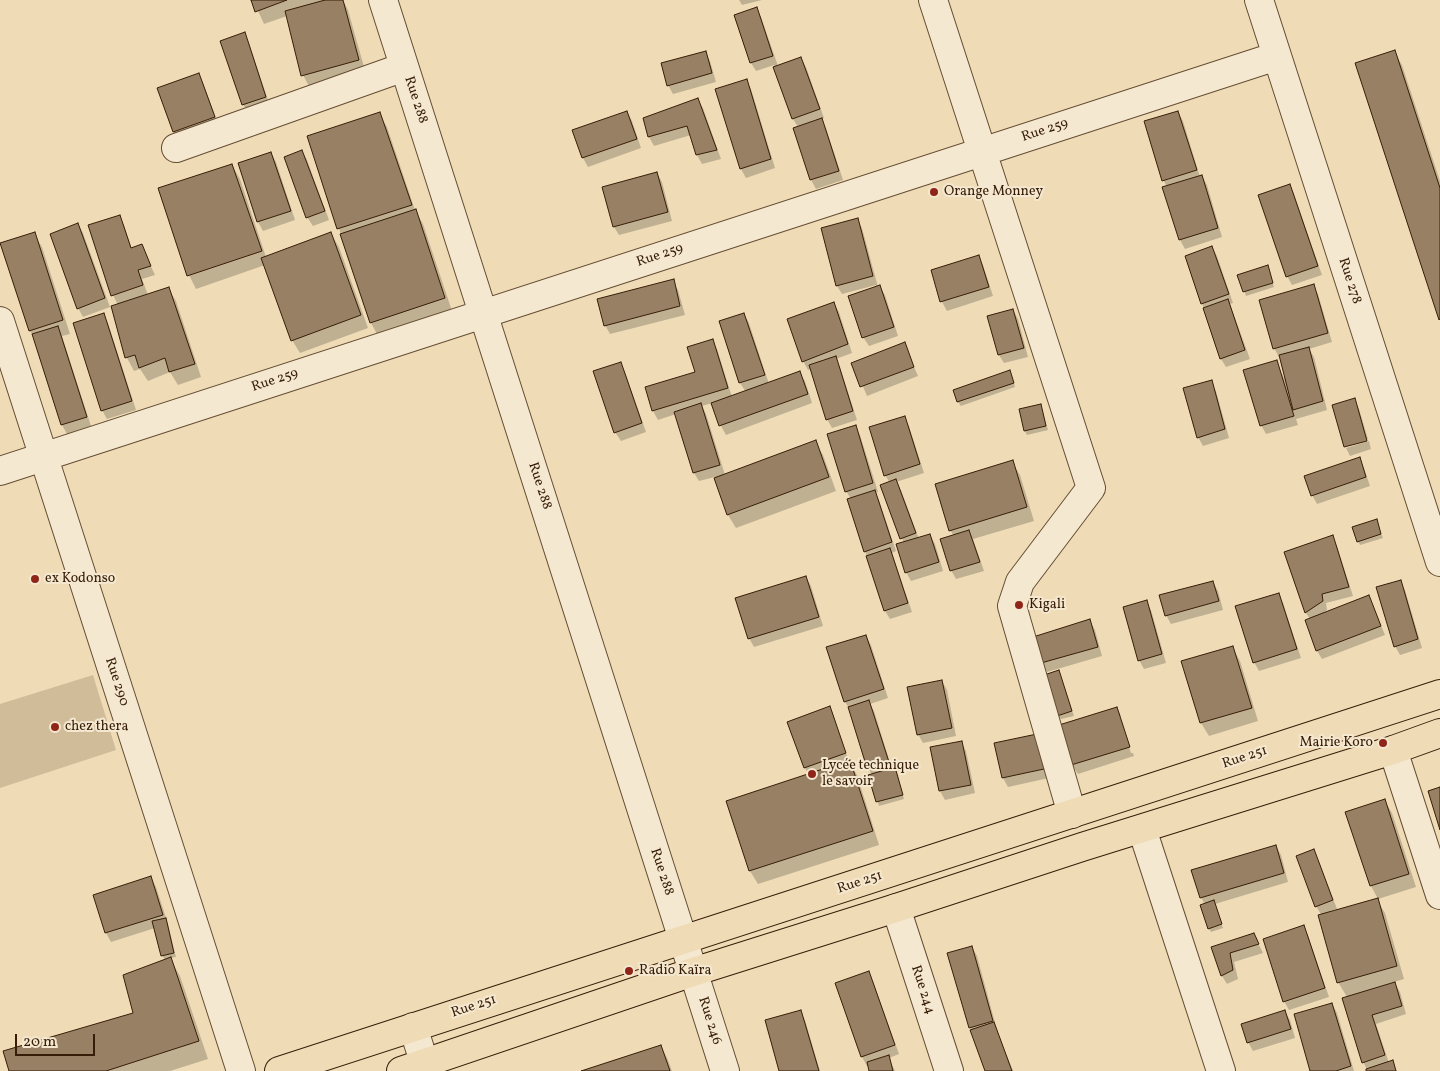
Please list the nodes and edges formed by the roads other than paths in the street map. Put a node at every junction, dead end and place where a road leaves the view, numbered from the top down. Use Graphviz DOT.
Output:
graph roads {
  1 [pos="383,0"];
  2 [pos="934,0"];
  3 [pos="1259,0"];
  4 [pos="1277,56"];
  5 [pos="404,67"];
  6 [pos="176,148"];
  7 [pos="982,151"];
  8 [pos="484,313"];
  9 [pos="0,321"];
  10 [pos="44,456"];
  11 [pos="0,470"];
  12 [pos="1440,562"];
  13 [pos="1440,694"];
  14 [pos="1440,733"];
  15 [pos="1393,750"];
  16 [pos="1072,814"];
  17 [pos="1142,829"];
  18 [pos="1440,895"];
  19 [pos="896,908"];
  20 [pos="683,939"];
  21 [pos="693,972"];
  22 [pos="413,1027"];
  23 [pos="417,1068"];
  24 [pos="241,1071"];
  25 [pos="279,1071"];
  26 [pos="725,1071"];
  27 [pos="949,1071"];
  28 [pos="1221,1071"];
  1 -- 5 [label="street, Rue 288"];
  2 -- 7 [label="street"];
  3 -- 4 [label="street, Rue 278"];
  4 -- 7 [label="street, Rue 259"];
  4 -- 12 [label="street, Rue 278"];
  5 -- 6 [label="street"];
  5 -- 8 [label="street, Rue 288"];
  7 -- 8 [label="street, Rue 259"];
  7 -- 16 [label="street"];
  8 -- 10 [label="street, Rue 259"];
  8 -- 20 [label="street, Rue 288"];
  9 -- 10 [label="street, Rue 290"];
  10 -- 11 [label="street, Rue 259"];
  10 -- 24 [label="street, Rue 290"];
  13 -- 16 [label="main road, Rue 251"];
  14 -- 15 [label="main road"];
  15 -- 17 [label="main road"];
  15 -- 18 [label="street"];
  16 -- 20 [label="main road, Rue 251"];
  17 -- 19 [label="main road"];
  17 -- 28 [label="street"];
  19 -- 21 [label="main road"];
  19 -- 27 [label="street, Rue 244"];
  20 -- 21 [label="street, Rue 288"];
  20 -- 22 [label="main road, Rue 251"];
  21 -- 23 [label="main road"];
  21 -- 26 [label="street, Rue 246"];
  22 -- 23 [label="street"];
  22 -- 25 [label="main road, Rue 251"];
}
